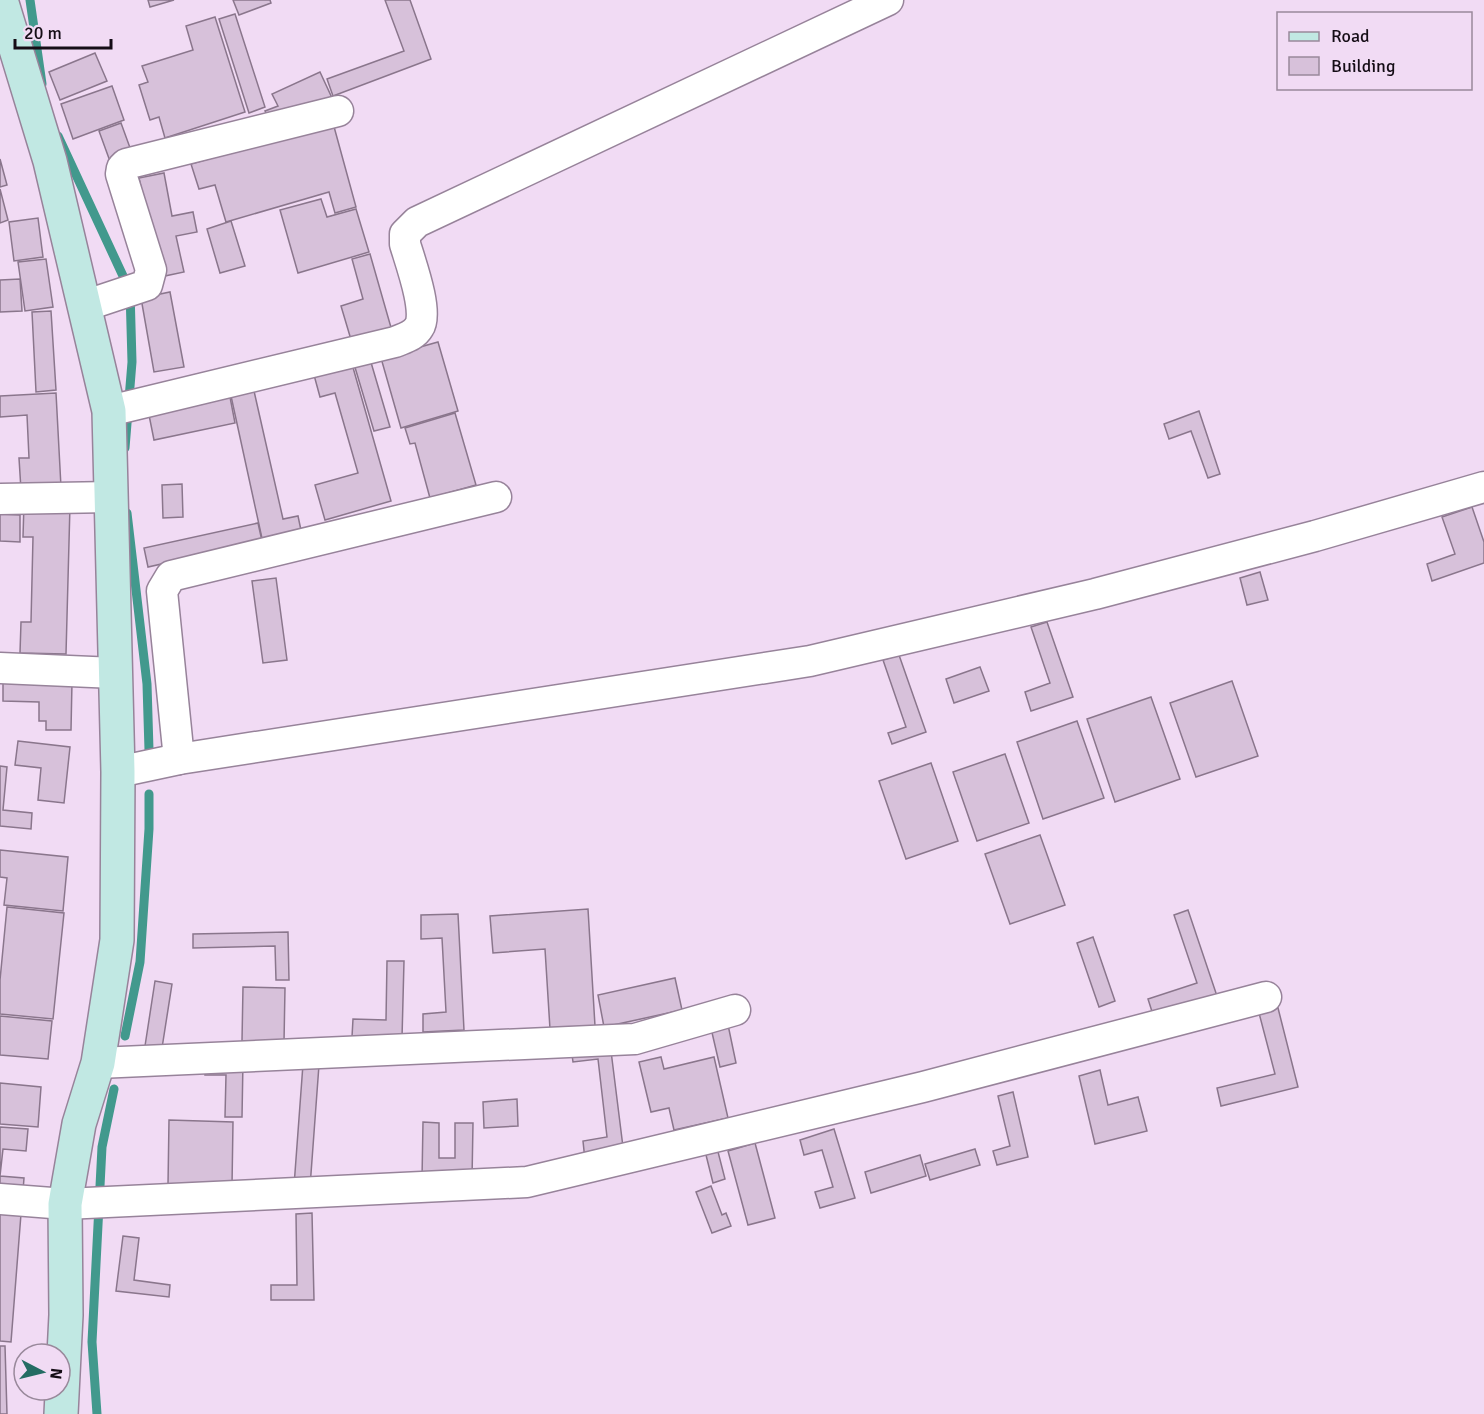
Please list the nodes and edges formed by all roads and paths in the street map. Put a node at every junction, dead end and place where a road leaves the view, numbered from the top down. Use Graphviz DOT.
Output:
graph roads {
  1 [pos="1,0"];
  2 [pos="888,0"];
  3 [pos="338,111"];
  4 [pos="96,302"];
  5 [pos="116,409"];
  6 [pos="1484,487"];
  7 [pos="496,497"];
  8 [pos="111,498"];
  9 [pos="0,499"];
  10 [pos="0,668"];
  11 [pos="115,673"];
  12 [pos="179,759"];
  13 [pos="118,772"];
  14 [pos="1266,997"];
  15 [pos="735,1010"];
  16 [pos="98,1063"];
  17 [pos="0,1199"];
  18 [pos="73,1203"];
  19 [pos="61,1414"];
  1 -- 4 [label="street"];
  2 -- 5 [label="street"];
  3 -- 4 [label="street"];
  4 -- 5 [label="street"];
  5 -- 8 [label="street"];
  6 -- 12 [label="street"];
  7 -- 12 [label="street"];
  8 -- 9 [label="street"];
  8 -- 11 [label="street"];
  10 -- 11 [label="street"];
  11 -- 13 [label="street"];
  12 -- 13 [label="street"];
  13 -- 16 [label="street"];
  14 -- 18 [label="street"];
  15 -- 16 [label="street"];
  16 -- 18 [label="street"];
  17 -- 18 [label="street"];
  18 -- 19 [label="street"];
}
